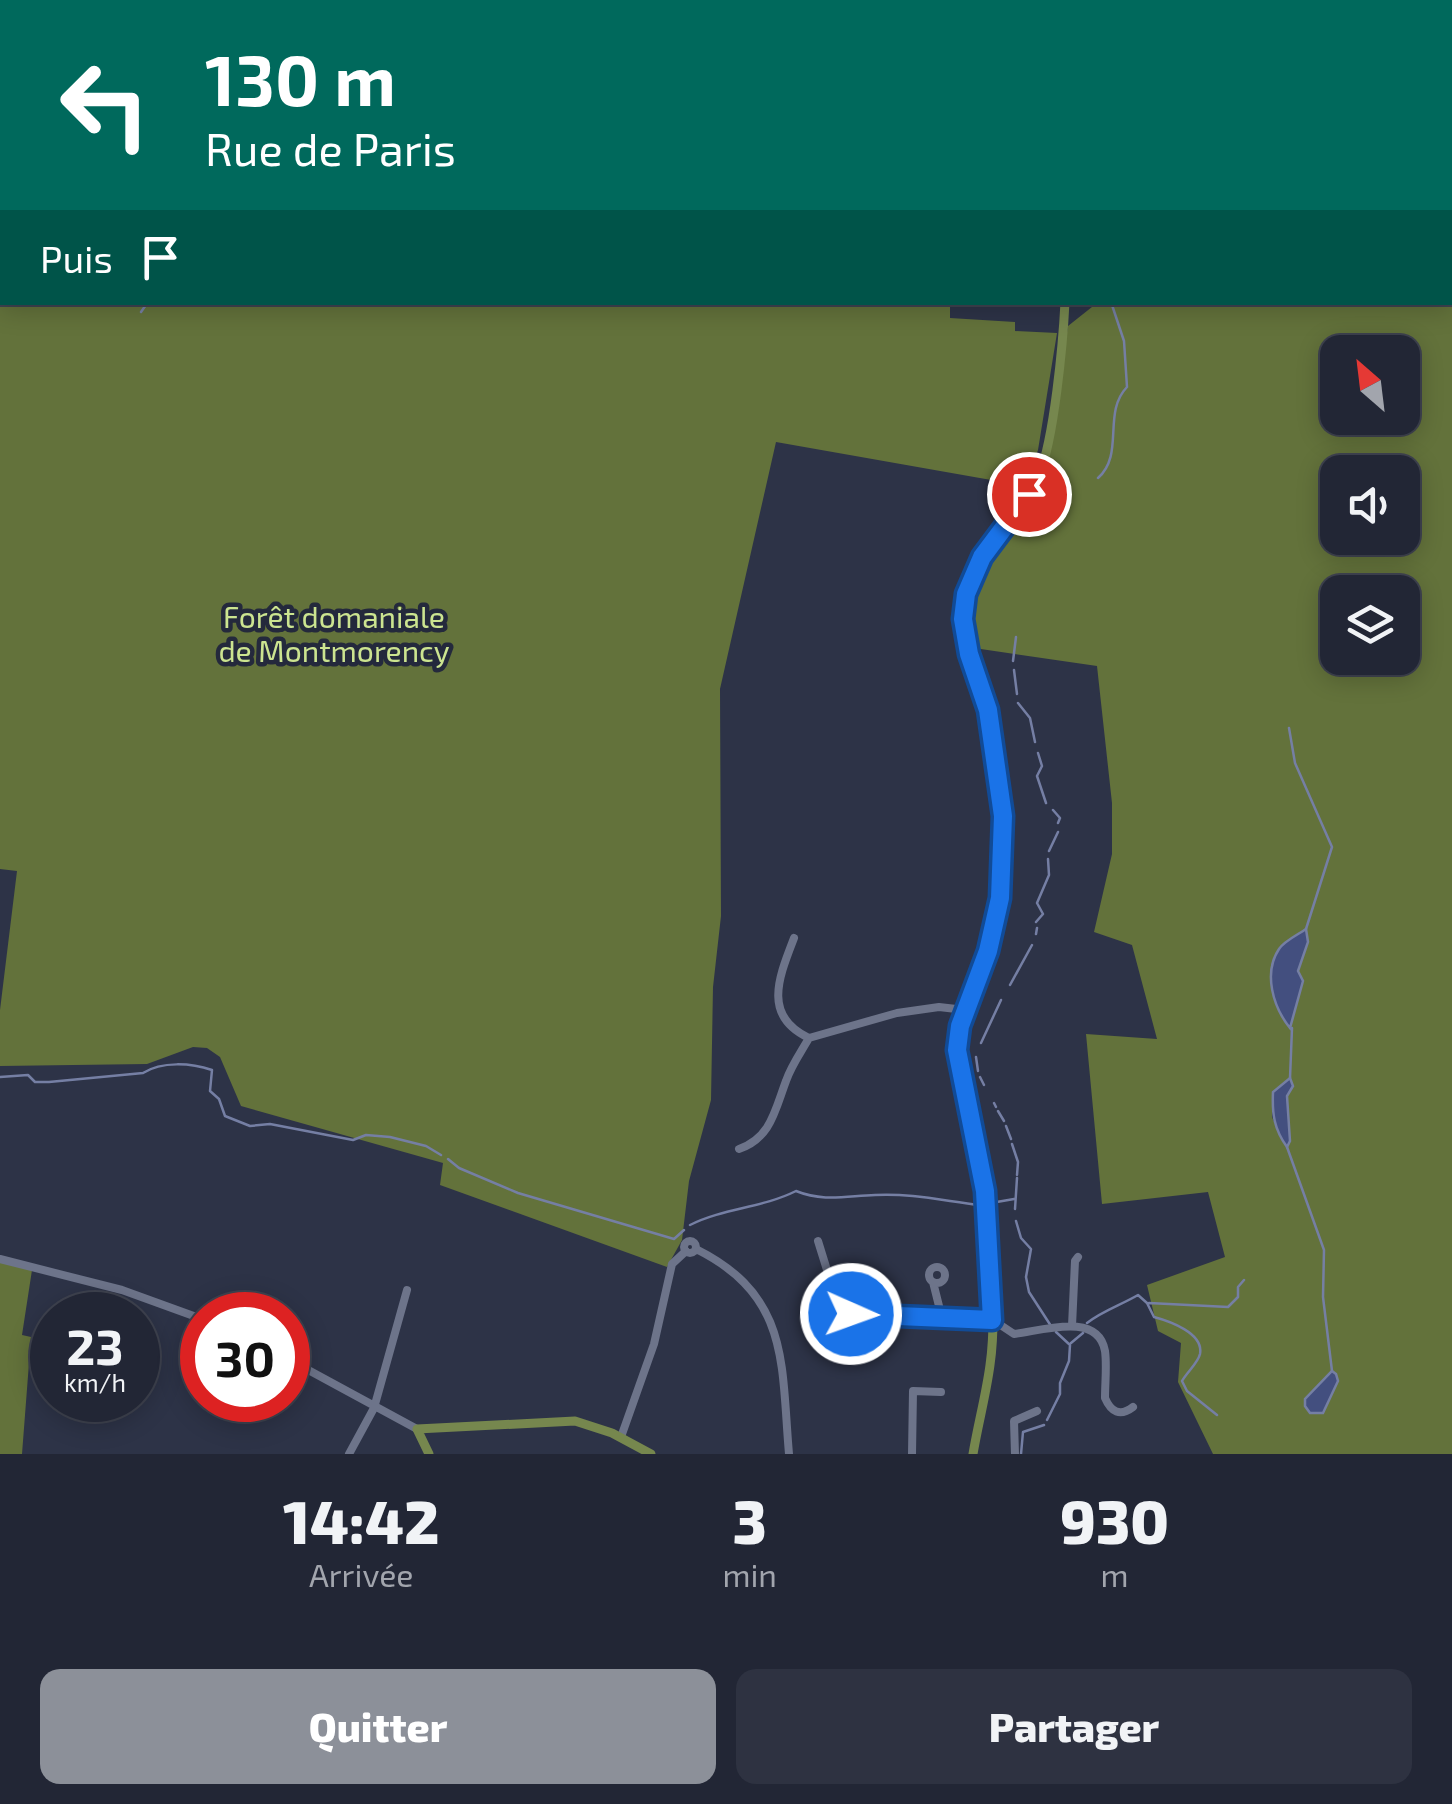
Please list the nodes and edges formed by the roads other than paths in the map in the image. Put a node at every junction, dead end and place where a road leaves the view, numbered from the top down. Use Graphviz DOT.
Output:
graph roads {
  1 [pos="1065,305"];
  2 [pos="794,938"];
  3 [pos="965,1010"];
  4 [pos="809,1038"];
  5 [pos="739,1149"];
  6 [pos="818,1242"];
  7 [pos="1078,1256"];
  8 [pos="0,1259"];
  9 [pos="933,1282"];
  10 [pos="407,1290"];
  11 [pos="180,1311"];
  12 [pos="942,1318"];
  13 [pos="992,1320"];
  14 [pos="1072,1326"];
  15 [pos="1014,1334"];
  16 [pos="992,1346"];
  17 [pos="310,1372"];
  18 [pos="940,1392"];
  19 [pos="1133,1407"];
  20 [pos="374,1408"];
  21 [pos="1037,1411"];
  22 [pos="416,1429"];
  23 [pos="621,1436"];
  24 [pos="349,1454"];
  25 [pos="429,1454"];
  26 [pos="651,1454"];
  27 [pos="789,1454"];
  28 [pos="912,1454"];
  29 [pos="973,1454"];
  30 [pos="1014,1454"];
  1 -- 3 [label="main road"];
  2 -- 4 [label="street"];
  3 -- 4 [label="street"];
  3 -- 13 [label="main road"];
  4 -- 5 [label="street"];
  6 -- 12 [label="street"];
  7 -- 14 [label="street"];
  8 -- 11 [label="street"];
  9 -- 12 [label="street"];
  10 -- 20 [label="street"];
  12 -- 13 [label="street"];
  13 -- 15 [label="street"];
  13 -- 16 [label="main road"];
  14 -- 15 [label="street"];
  14 -- 19 [label="street"];
  15 -- 16 [label="street"];
  16 -- 29 [label="main road"];
  17 -- 20 [label="street"];
  18 -- 28 [label="street"];
  20 -- 22 [label="street"];
  20 -- 24 [label="street"];
  21 -- 30 [label="street"];
  22 -- 23 [label="main road"];
  22 -- 25 [label="main road"];
  23 -- 26 [label="main road"];
  23 -- 27 [label="street"];
}
